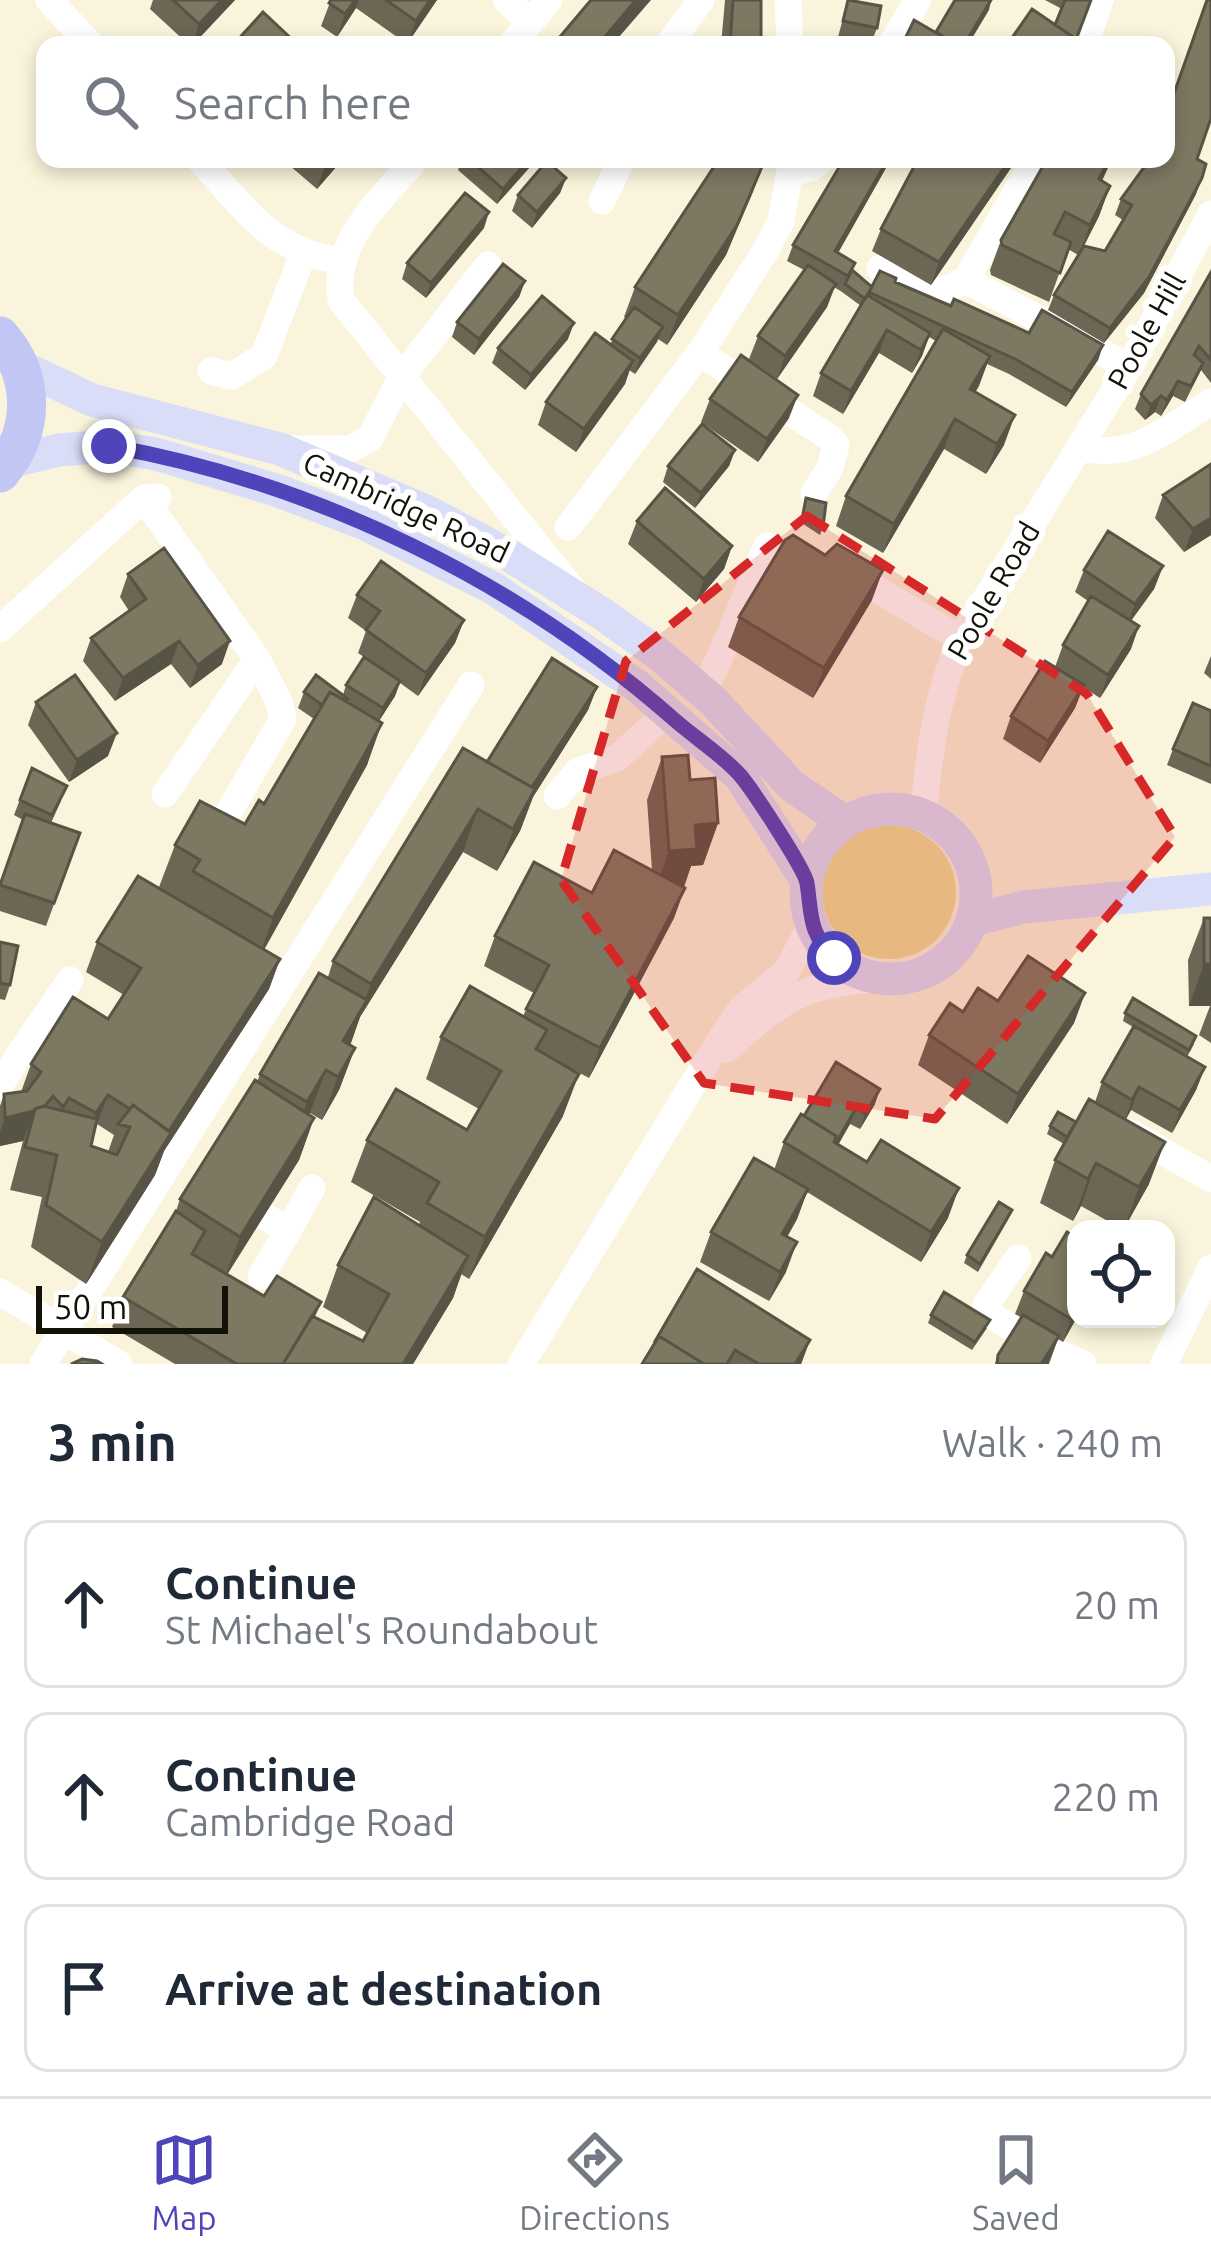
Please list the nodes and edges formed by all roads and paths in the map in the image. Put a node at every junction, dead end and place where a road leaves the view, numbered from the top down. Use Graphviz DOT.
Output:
graph roads {
  1 [pos="49,0"];
  2 [pos="506,0"];
  3 [pos="549,0"];
  4 [pos="701,0"];
  5 [pos="788,0"];
  6 [pos="918,0"];
  7 [pos="1100,0"];
  8 [pos="530,22"];
  9 [pos="83,36"];
  10 [pos="518,36"];
  11 [pos="675,36"];
  12 [pos="790,36"];
  13 [pos="896,36"];
  14 [pos="1087,36"];
  15 [pos="208,168"];
  16 [pos="408,168"];
  17 [pos="618,168"];
  18 [pos="792,168"];
  19 [pos="1030,168"];
  20 [pos="602,200"];
  21 [pos="1211,214"];
  22 [pos="303,254"];
  23 [pos="341,261"];
  24 [pos="488,265"];
  25 [pos="880,268"];
  26 [pos="966,280"];
  27 [pos="0,300"];
  28 [pos="12,352"];
  29 [pos="700,353"];
  30 [pos="1129,367"];
  31 [pos="211,370"];
  32 [pos="400,378"];
  33 [pos="1211,402"];
  34 [pos="1080,447"];
  35 [pos="280,449"];
  36 [pos="5,468"];
  37 [pos="814,493"];
  38 [pos="568,526"];
  39 [pos="581,600"];
  40 [pos="0,629"];
  41 [pos="962,639"];
  42 [pos="257,659"];
  43 [pos="471,685"];
  44 [pos="702,692"];
  45 [pos="667,713"];
  46 [pos="165,794"];
  47 [pos="557,796"];
  48 [pos="923,815"];
  49 [pos="845,823"];
  50 [pos="212,842"];
  51 [pos="807,881"];
  52 [pos="1211,889"];
  53 [pos="973,920"];
  54 [pos="812,925"];
  55 [pos="878,979"];
  56 [pos="70,980"];
  57 [pos="703,1073"];
  58 [pos="0,1086"];
  59 [pos="1104,1118"];
  60 [pos="1211,1179"];
  61 [pos="312,1188"];
  62 [pos="258,1212"];
  63 [pos="288,1231"];
  64 [pos="1018,1258"];
  65 [pos="1211,1268"];
  66 [pos="261,1276"];
  67 [pos="0,1292"];
  68 [pos="67,1330"];
  69 [pos="1175,1336"];
  70 [pos="43,1364"];
  71 [pos="119,1364"];
  72 [pos="521,1364"];
  73 [pos="1083,1364"];
  74 [pos="1164,1364"];
  75 [pos="1188,1364"];
  1 -- 9 [label="street"];
  2 -- 8 [label="street"];
  3 -- 8 [label="street"];
  4 -- 11 [label="street"];
  5 -- 12 [label="street"];
  6 -- 13 [label="street"];
  7 -- 14 [label="street"];
  8 -- 10 [label="street"];
  15 -- 22 [label="street"];
  16 -- 23 [label="street"];
  17 -- 20 [label="street"];
  18 -- 29 [label="street"];
  19 -- 26 [label="street"];
  21 -- 30 [label="street, Poole Hill"];
  22 -- 23 [label="street"];
  22 -- 31 [label="street"];
  23 -- 32 [label="street, Cambridge Road"];
  24 -- 32 [label="street"];
  25 -- 26 [label="street"];
  26 -- 30 [label="street"];
  27 -- 28 [label="highway"];
  28 -- 35 [label="main road, Cambridge Road"];
  28 -- 36 [label="highway"];
  29 -- 37 [label="street"];
  29 -- 38 [label="street"];
  30 -- 34 [label="street, Poole Hill"];
  32 -- 35 [label="street"];
  32 -- 39 [label="street, Cambridge Road"];
  33 -- 34 [label="street"];
  34 -- 41 [label="street, Poole Road"];
  35 -- 39 [label="main road, Cambridge Road"];
  36 -- 45 [label="main road, Cambridge Road"];
  39 -- 44 [label="main road, Cambridge Road"];
  40 -- 42 [label="street"];
  41 -- 44 [label="street"];
  41 -- 48 [label="street, Poole Road"];
  42 -- 46 [label="street"];
  42 -- 50 [label="street"];
  43 -- 68 [label="street"];
  44 -- 49 [label="main road, Cambridge Road"];
  45 -- 47 [label="street"];
  45 -- 51 [label="main road, Cambridge Road"];
  48 -- 49 [label="main road"];
  48 -- 53 [label="main road"];
  49 -- 51 [label="main road"];
  51 -- 54 [label="main road"];
  52 -- 53 [label="main road"];
  53 -- 55 [label="main road"];
  54 -- 55 [label="main road"];
  54 -- 57 [label="street"];
  55 -- 57 [label="street"];
  56 -- 58 [label="street"];
  57 -- 72 [label="street"];
  59 -- 60 [label="street"];
  61 -- 63 [label="street"];
  62 -- 63 [label="street"];
  63 -- 66 [label="street"];
  64 -- 73 [label="street"];
  65 -- 69 [label="street"];
  67 -- 68 [label="street"];
  68 -- 70 [label="street"];
  68 -- 71 [label="street"];
  69 -- 74 [label="street"];
  69 -- 75 [label="street"];
}
